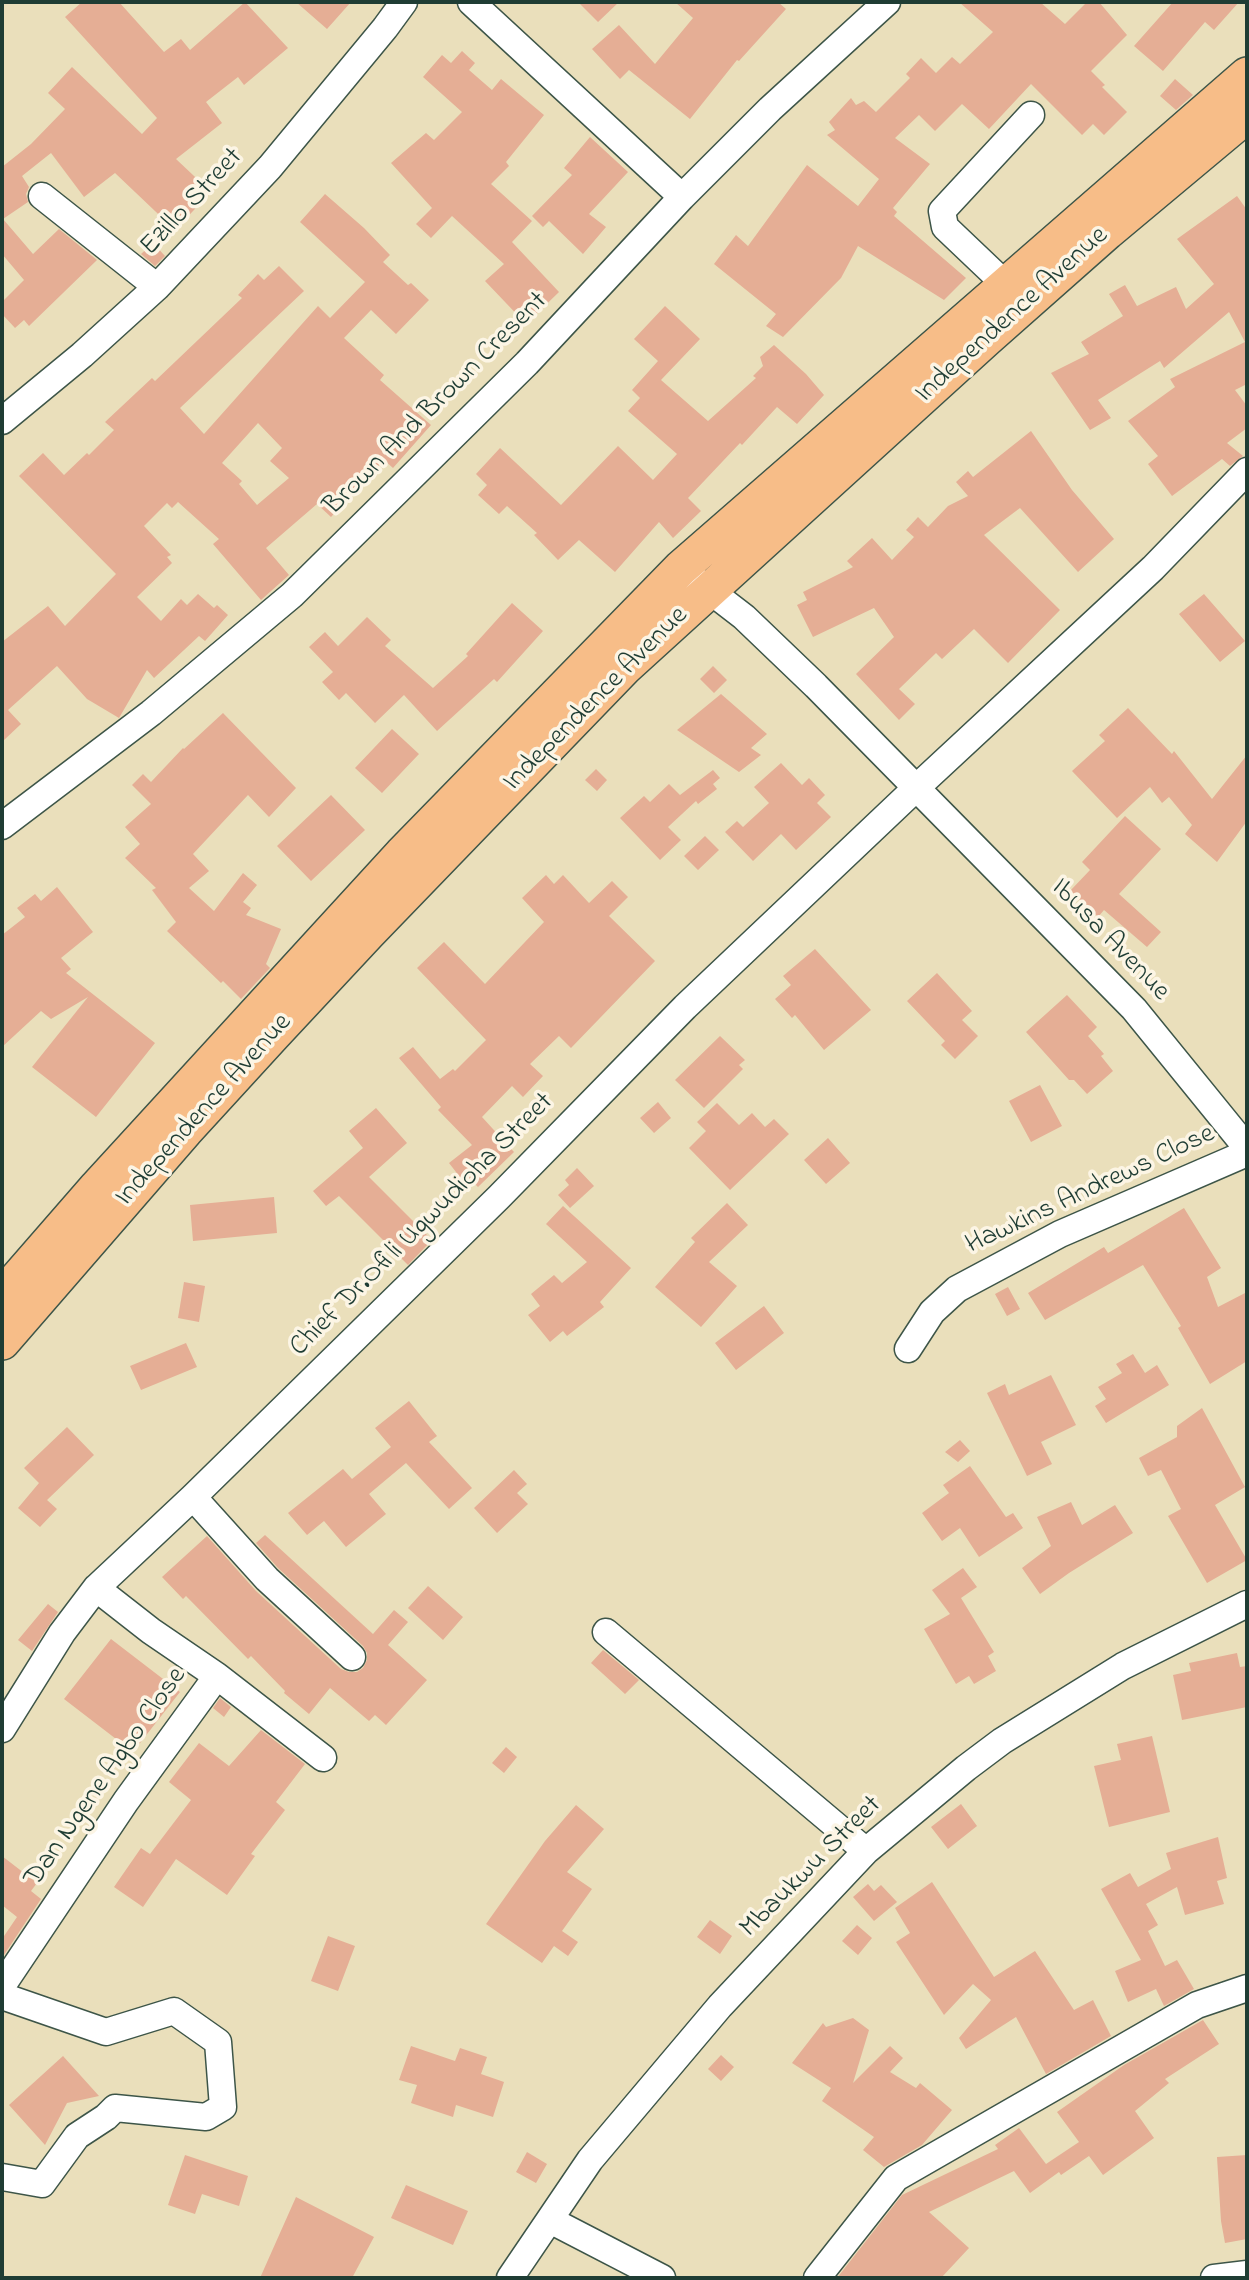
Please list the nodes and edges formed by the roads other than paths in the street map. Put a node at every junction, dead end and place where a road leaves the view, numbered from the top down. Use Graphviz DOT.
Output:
graph roads {
  1 [pos="404,2"];
  2 [pos="471,2"];
  3 [pos="887,2"];
  4 [pos="1247,75"];
  5 [pos="1031,115"];
  6 [pos="1247,115"];
  7 [pos="41,196"];
  8 [pos="682,197"];
  9 [pos="1006,285"];
  10 [pos="158,287"];
  11 [pos="976,329"];
  12 [pos="2,421"];
  13 [pos="1247,471"];
  14 [pos="681,568"];
  15 [pos="709,590"];
  16 [pos="915,789"];
  17 [pos="2,826"];
  18 [pos="1247,1150"];
  19 [pos="2,1296"];
  20 [pos="2,1342"];
  21 [pos="908,1349"];
  22 [pos="193,1497"];
  23 [pos="96,1588"];
  24 [pos="1247,1604"];
  25 [pos="606,1632"];
  26 [pos="352,1657"];
  27 [pos="217,1676"];
  28 [pos="2,1729"];
  29 [pos="323,1758"];
  30 [pos="866,1851"];
  31 [pos="2,1986"];
  32 [pos="1247,1988"];
  33 [pos="2,1996"];
  34 [pos="2,2176"];
  35 [pos="550,2220"];
  36 [pos="1247,2274"];
  37 [pos="510,2278"];
  38 [pos="662,2278"];
  39 [pos="817,2278"];
  40 [pos="1214,2278"];
  1 -- 10 [label="street, Ezillo Street"];
  2 -- 8 [label="street"];
  3 -- 8 [label="street, Brown And Brown Cresent"];
  4 -- 9 [label="main road, Independence Avenue"];
  5 -- 9 [label="street"];
  6 -- 11 [label="main road, Independence Avenue"];
  7 -- 10 [label="street"];
  8 -- 17 [label="street, Brown And Brown Cresent"];
  9 -- 11 [label="main road, Independence Avenue"];
  10 -- 12 [label="street, Ezillo Street"];
  11 -- 14 [label="main road, Independence Avenue"];
  11 -- 15 [label="main road, Independence Avenue"];
  13 -- 16 [label="street"];
  14 -- 15 [label="street, Ibusa Avenue"];
  14 -- 19 [label="main road, Independence Avenue"];
  15 -- 16 [label="street, Ibusa Avenue"];
  15 -- 20 [label="main road, Independence Avenue"];
  16 -- 18 [label="street, Ibusa Avenue"];
  16 -- 22 [label="street, Chief Dr.Ofili Ugwudioha Street"];
  18 -- 21 [label="street, Hawkins Andrews Close"];
  22 -- 23 [label="street, Chief Dr.Ofili Ugwudioha Street"];
  22 -- 26 [label="street"];
  23 -- 27 [label="street"];
  23 -- 28 [label="street, Chief Dr.Ofili Ugwudioha Street"];
  24 -- 30 [label="street, Mbaukwu Street"];
  25 -- 30 [label="street"];
  27 -- 29 [label="street"];
  27 -- 31 [label="street, Dan Ngene Agbo Close"];
  30 -- 35 [label="street, Mbaukwu Street"];
  32 -- 39 [label="street"];
  33 -- 34 [label="street"];
  35 -- 37 [label="street, Mbaukwu Street"];
  35 -- 38 [label="street"];
  36 -- 40 [label="street"];
}
